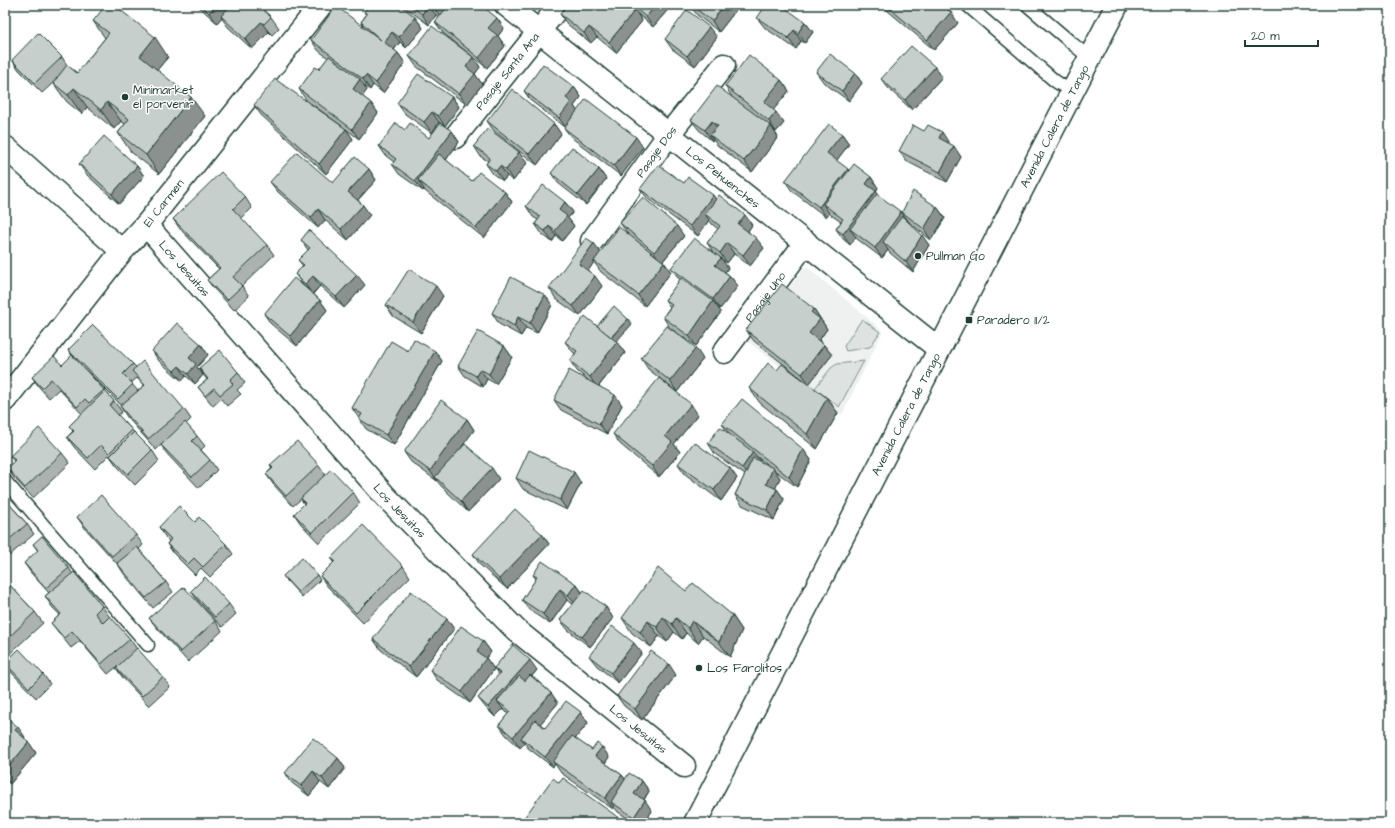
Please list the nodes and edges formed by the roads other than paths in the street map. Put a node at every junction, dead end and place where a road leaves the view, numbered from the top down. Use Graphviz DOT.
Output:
graph roads {
  1 [pos="321,5"];
  2 [pos="506,5"];
  3 [pos="560,5"];
  4 [pos="967,5"];
  5 [pos="1027,5"];
  6 [pos="1117,5"];
  7 [pos="539,31"];
  8 [pos="1090,58"];
  9 [pos="724,65"];
  10 [pos="1072,92"];
  11 [pos="669,134"];
  12 [pos="455,137"];
  13 [pos="5,147"];
  14 [pos="146,225"];
  15 [pos="592,241"];
  16 [pos="806,242"];
  17 [pos="122,251"];
  18 [pos="939,349"];
  19 [pos="724,352"];
  20 [pos="5,400"];
  21 [pos="5,481"];
  22 [pos="148,645"];
  23 [pos="684,766"];
  24 [pos="695,823"];
  1 -- 14 [label="street, El Carmen"];
  2 -- 7 [label="street, Los Pehuenches"];
  3 -- 7 [label="street, Pasaje Santa Ana"];
  4 -- 10 [label="lane"];
  5 -- 8 [label="lane"];
  6 -- 8 [label="street, Avenida Calera de Tango"];
  7 -- 11 [label="street, Los Pehuenches"];
  7 -- 12 [label="street, Pasaje Santa Ana"];
  8 -- 10 [label="street, Avenida Calera de Tango"];
  9 -- 11 [label="street, Pasaje Dos"];
  10 -- 18 [label="street, Avenida Calera de Tango"];
  11 -- 15 [label="street, Pasaje Dos"];
  11 -- 16 [label="street, Los Pehuenches"];
  13 -- 17 [label="street"];
  14 -- 17 [label="street, El Carmen"];
  14 -- 23 [label="street, Los Jesuitas"];
  16 -- 18 [label="street, Los Pehuenches"];
  16 -- 19 [label="street, Pasaje Uno"];
  17 -- 20 [label="street, El Carmen"];
  18 -- 24 [label="street, Avenida Calera de Tango"];
  21 -- 22 [label="lane"];
}
